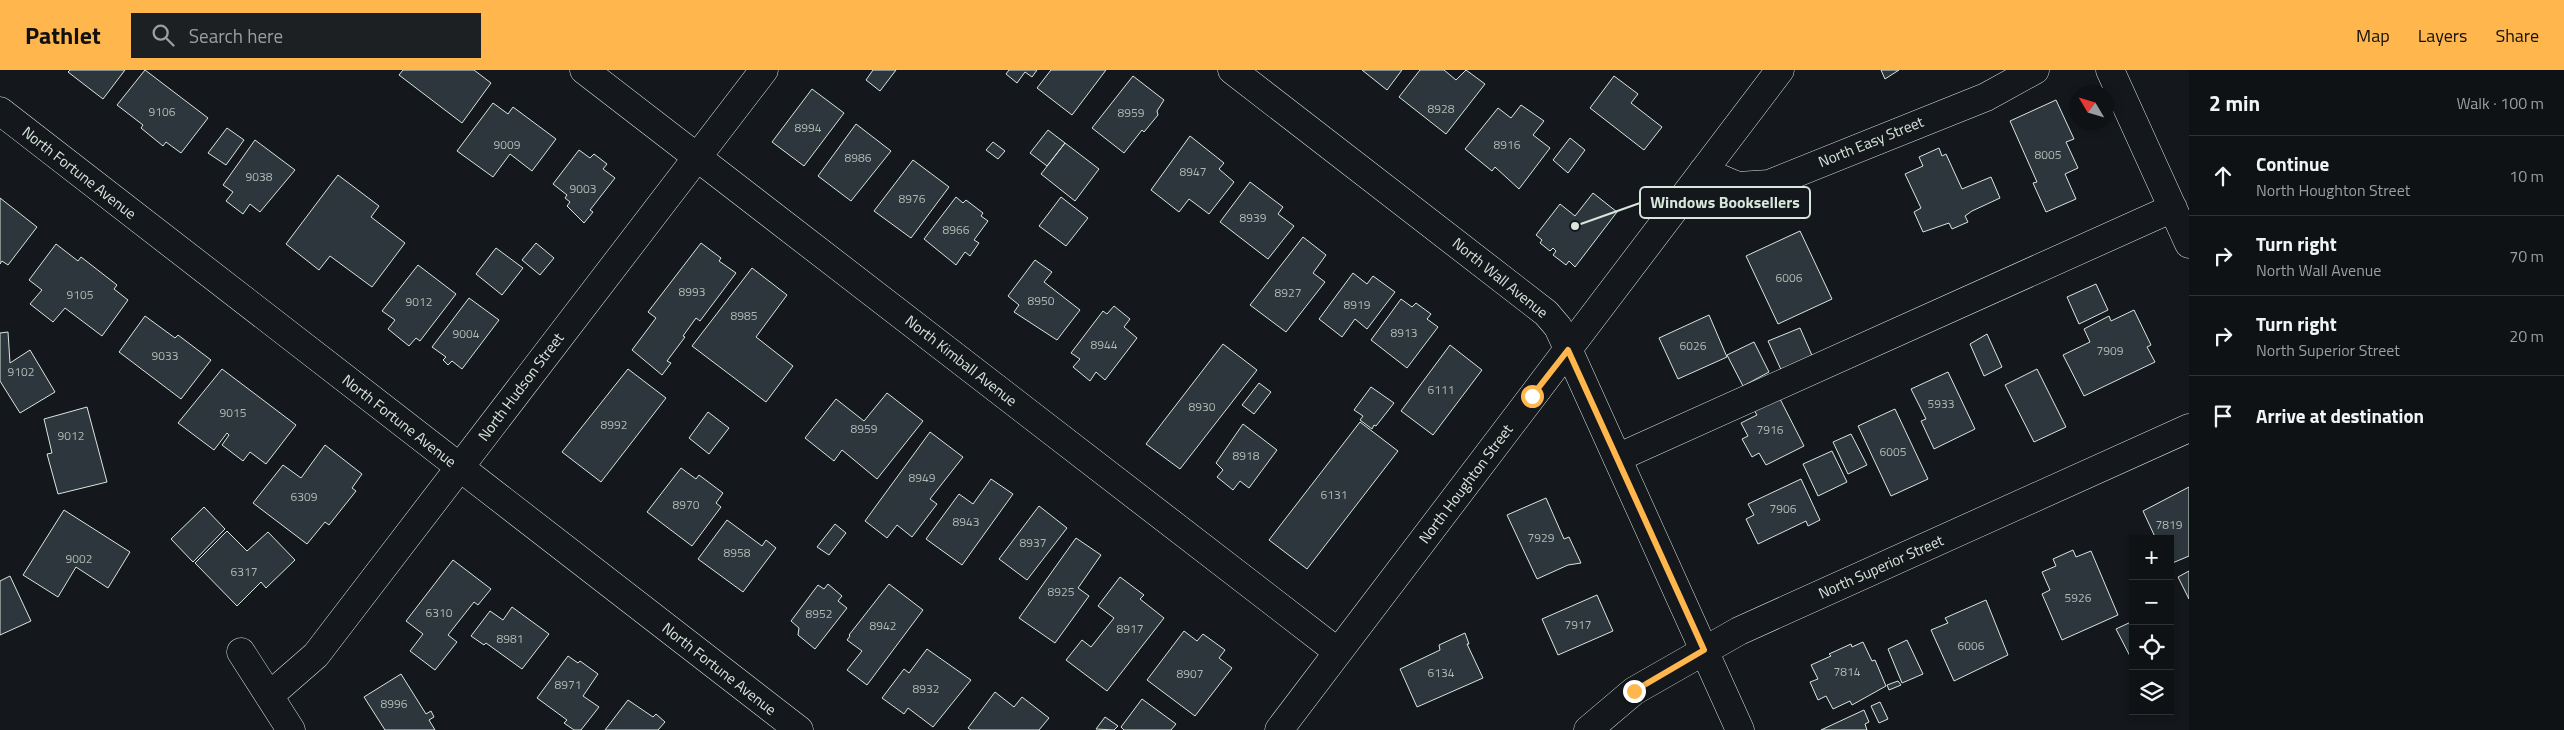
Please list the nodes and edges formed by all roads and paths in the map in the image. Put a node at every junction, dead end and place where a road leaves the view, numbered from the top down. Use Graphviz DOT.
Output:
graph roads {
  1 [pos="584,70"];
  2 [pos="764,70"];
  3 [pos="1232,70"];
  4 [pos="1780,70"];
  5 [pos="2035,70"];
  6 [pos="2110,70"];
  7 [pos="0,111"];
  8 [pos="697,157"];
  9 [pos="1703,171"];
  10 [pos="2173,208"];
  11 [pos="2189,244"];
  12 [pos="1568,350"];
  13 [pos="2189,428"];
  14 [pos="1617,458"];
  15 [pos="459,468"];
  16 [pos="1704,650"];
  17 [pos="241,652"];
  18 [pos="1338,652"];
  19 [pos="269,696"];
  20 [pos="291,730"];
  21 [pos="799,730"];
  22 [pos="1278,730"];
  23 [pos="1588,730"];
  24 [pos="1740,730"];
  1 -- 8 [label="street, North Kimball Avenue"];
  2 -- 8 [label="street, North Hudson Street"];
  3 -- 12 [label="street, North Wall Avenue"];
  4 -- 9 [label="street, North Houghton Street"];
  5 -- 9 [label="street, North Easy Street"];
  6 -- 10 [label="street"];
  7 -- 15 [label="street, North Fortune Avenue"];
  8 -- 15 [label="street, North Hudson Street"];
  8 -- 18 [label="street, North Kimball Avenue"];
  9 -- 12 [label="street, North Houghton Street"];
  10 -- 11 [label="street"];
  10 -- 14 [label="street"];
  12 -- 14 [label="street, North Wall Avenue"];
  12 -- 18 [label="street, North Houghton Street"];
  13 -- 16 [label="street, North Superior Street"];
  14 -- 16 [label="street, North Wall Avenue"];
  15 -- 19 [label="street, North Hudson Street"];
  15 -- 21 [label="street, North Fortune Avenue"];
  16 -- 23 [label="street, North Superior Street"];
  16 -- 24 [label="street, North Wall Avenue"];
  17 -- 19 [label="street"];
  18 -- 22 [label="street, North Houghton Street"];
  19 -- 20 [label="street"];
}
